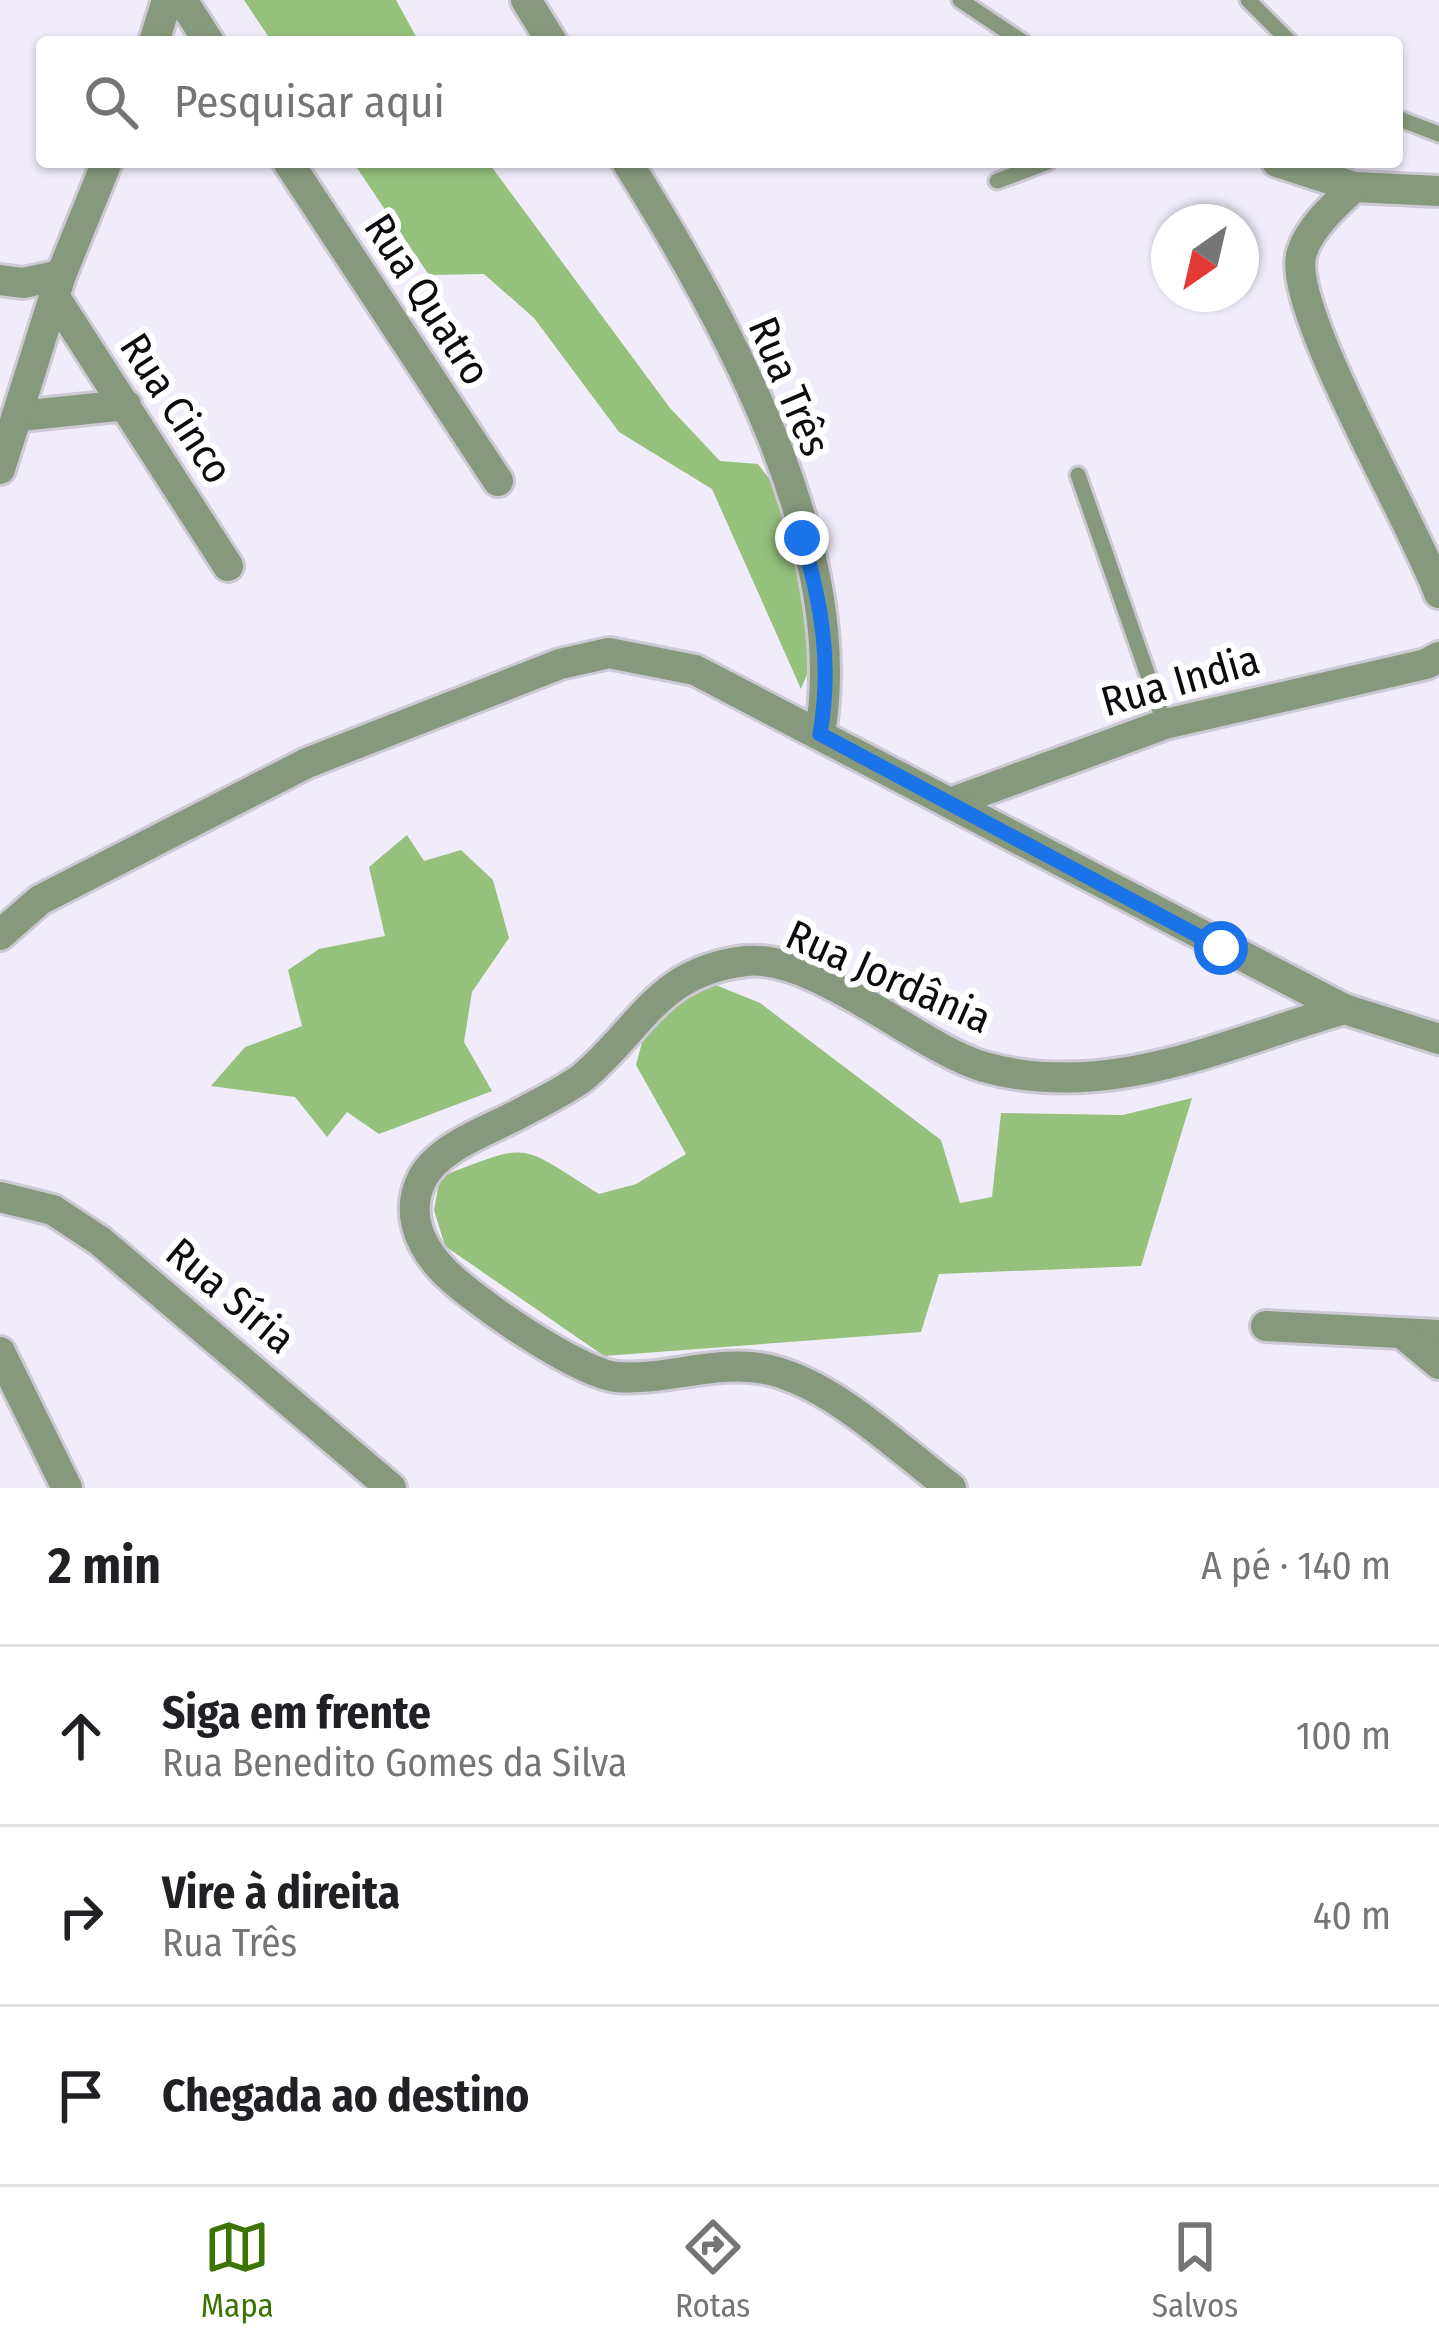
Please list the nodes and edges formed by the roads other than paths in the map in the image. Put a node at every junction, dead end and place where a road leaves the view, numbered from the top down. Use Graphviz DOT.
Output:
graph roads {
  1 [pos="167,0"];
  2 [pos="182,0"];
  3 [pos="526,0"];
  4 [pos="960,0"];
  5 [pos="1248,0"];
  6 [pos="156,36"];
  7 [pos="205,36"];
  8 [pos="548,36"];
  9 [pos="1014,36"];
  10 [pos="1284,36"];
  11 [pos="1403,120"];
  12 [pos="1439,134"];
  13 [pos="105,168"];
  14 [pos="292,168"];
  15 [pos="630,168"];
  16 [pos="1033,168"];
  17 [pos="1295,168"];
  18 [pos="997,182"];
  19 [pos="1354,187"];
  20 [pos="1439,191"];
  21 [pos="0,280"];
  22 [pos="57,286"];
  23 [pos="126,405"];
  24 [pos="20,416"];
  25 [pos="0,469"];
  26 [pos="1078,475"];
  27 [pos="497,481"];
  28 [pos="228,566"];
  29 [pos="1439,593"];
  30 [pos="1439,657"];
  31 [pos="1165,724"];
  32 [pos="820,734"];
  33 [pos="950,802"];
  34 [pos="0,935"];
  35 [pos="1344,1009"];
  36 [pos="1439,1039"];
  37 [pos="0,1197"];
  38 [pos="1266,1326"];
  39 [pos="1404,1335"];
  40 [pos="1439,1335"];
  41 [pos="0,1352"];
  42 [pos="1439,1364"];
  43 [pos="68,1488"];
  44 [pos="391,1488"];
  45 [pos="951,1488"];
  1 -- 6 [label="street"];
  2 -- 7 [label="street"];
  3 -- 8 [label="street"];
  4 -- 9 [label="lane"];
  5 -- 10 [label="lane"];
  11 -- 12 [label="lane"];
  13 -- 22 [label="street"];
  14 -- 27 [label="street, Rua Quatro"];
  15 -- 32 [label="street, Rua Três"];
  16 -- 18 [label="lane"];
  17 -- 19 [label="street"];
  19 -- 20 [label="street"];
  19 -- 29 [label="street"];
  21 -- 22 [label="street"];
  22 -- 23 [label="street, Rua Cinco"];
  22 -- 24 [label="street"];
  23 -- 24 [label="street"];
  23 -- 28 [label="street, Rua Cinco"];
  24 -- 25 [label="street"];
  26 -- 31 [label="lane"];
  30 -- 31 [label="street, Rua India"];
  31 -- 33 [label="street, Rua India"];
  32 -- 33 [label="street"];
  32 -- 34 [label="street"];
  33 -- 35 [label="street"];
  35 -- 36 [label="street"];
  35 -- 45 [label="street, Rua Jordânia"];
  37 -- 44 [label="street, Rua Síria"];
  38 -- 39 [label="street"];
  39 -- 40 [label="street"];
  39 -- 42 [label="street"];
  41 -- 43 [label="street"];
}
